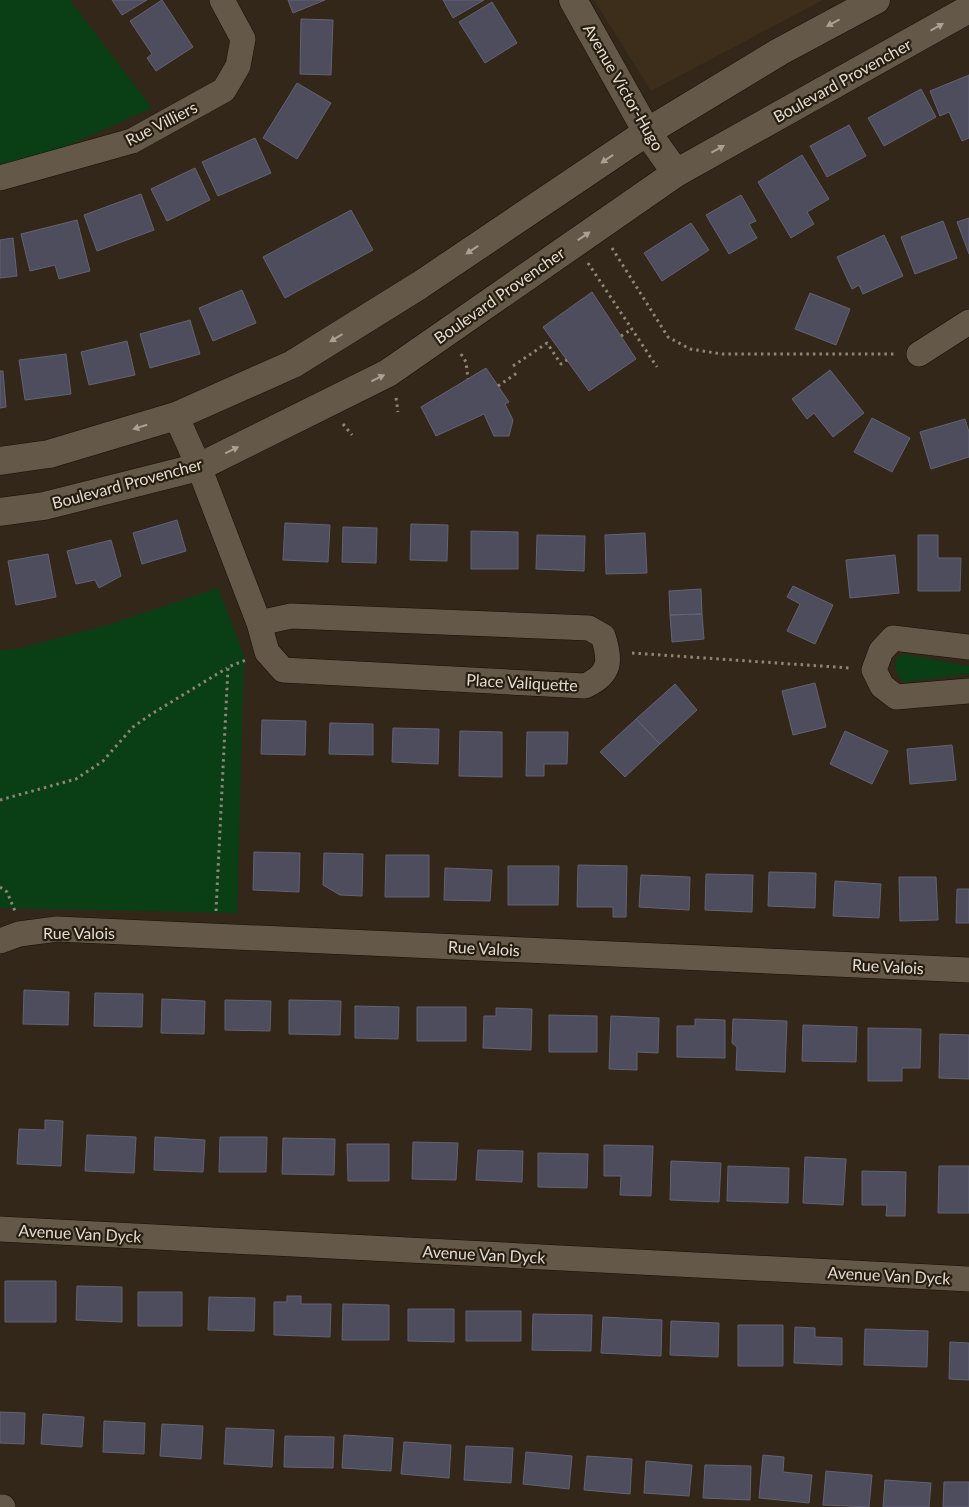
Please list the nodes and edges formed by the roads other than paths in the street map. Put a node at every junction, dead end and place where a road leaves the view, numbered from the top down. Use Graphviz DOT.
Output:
graph roads {
  1 [pos="222,0"];
  2 [pos="572,0"];
  3 [pos="876,0"];
  4 [pos="966,0"];
  5 [pos="969,8"];
  6 [pos="647,132"];
  7 [pos="676,173"];
  8 [pos="0,178"];
  9 [pos="969,322"];
  10 [pos="919,354"];
  11 [pos="176,416"];
  12 [pos="0,461"];
  13 [pos="199,466"];
  14 [pos="0,512"];
  15 [pos="258,623"];
  16 [pos="969,647"];
  17 [pos="969,691"];
  18 [pos="0,941"];
  19 [pos="969,970"];
  20 [pos="0,1229"];
  21 [pos="969,1279"];
  1 -- 8 [label="street, Rue Villiers"];
  2 -- 6 [label="street, Avenue Victor-Hugo"];
  3 -- 6 [label="street, one-way"];
  4 -- 5 [label="street"];
  7 -- 5 [label="street, Boulevard Provencher, one-way"];
  6 -- 7 [label="street, Avenue Victor-Hugo"];
  6 -- 11 [label="street, one-way"];
  13 -- 7 [label="street, Boulevard Provencher, one-way"];
  9 -- 10 [label="street"];
  11 -- 12 [label="street, one-way"];
  11 -- 13 [label="street, Place Valiquette"];
  13 -- 14 [label="street, Boulevard Provencher"];
  13 -- 15 [label="street, Place Valiquette"];
  15 -- 15 [label="street, Place Valiquette"];
  16 -- 17 [label="street"];
  18 -- 19 [label="street, Rue Valois"];
  20 -- 21 [label="street, Avenue Van Dyck"];
}
